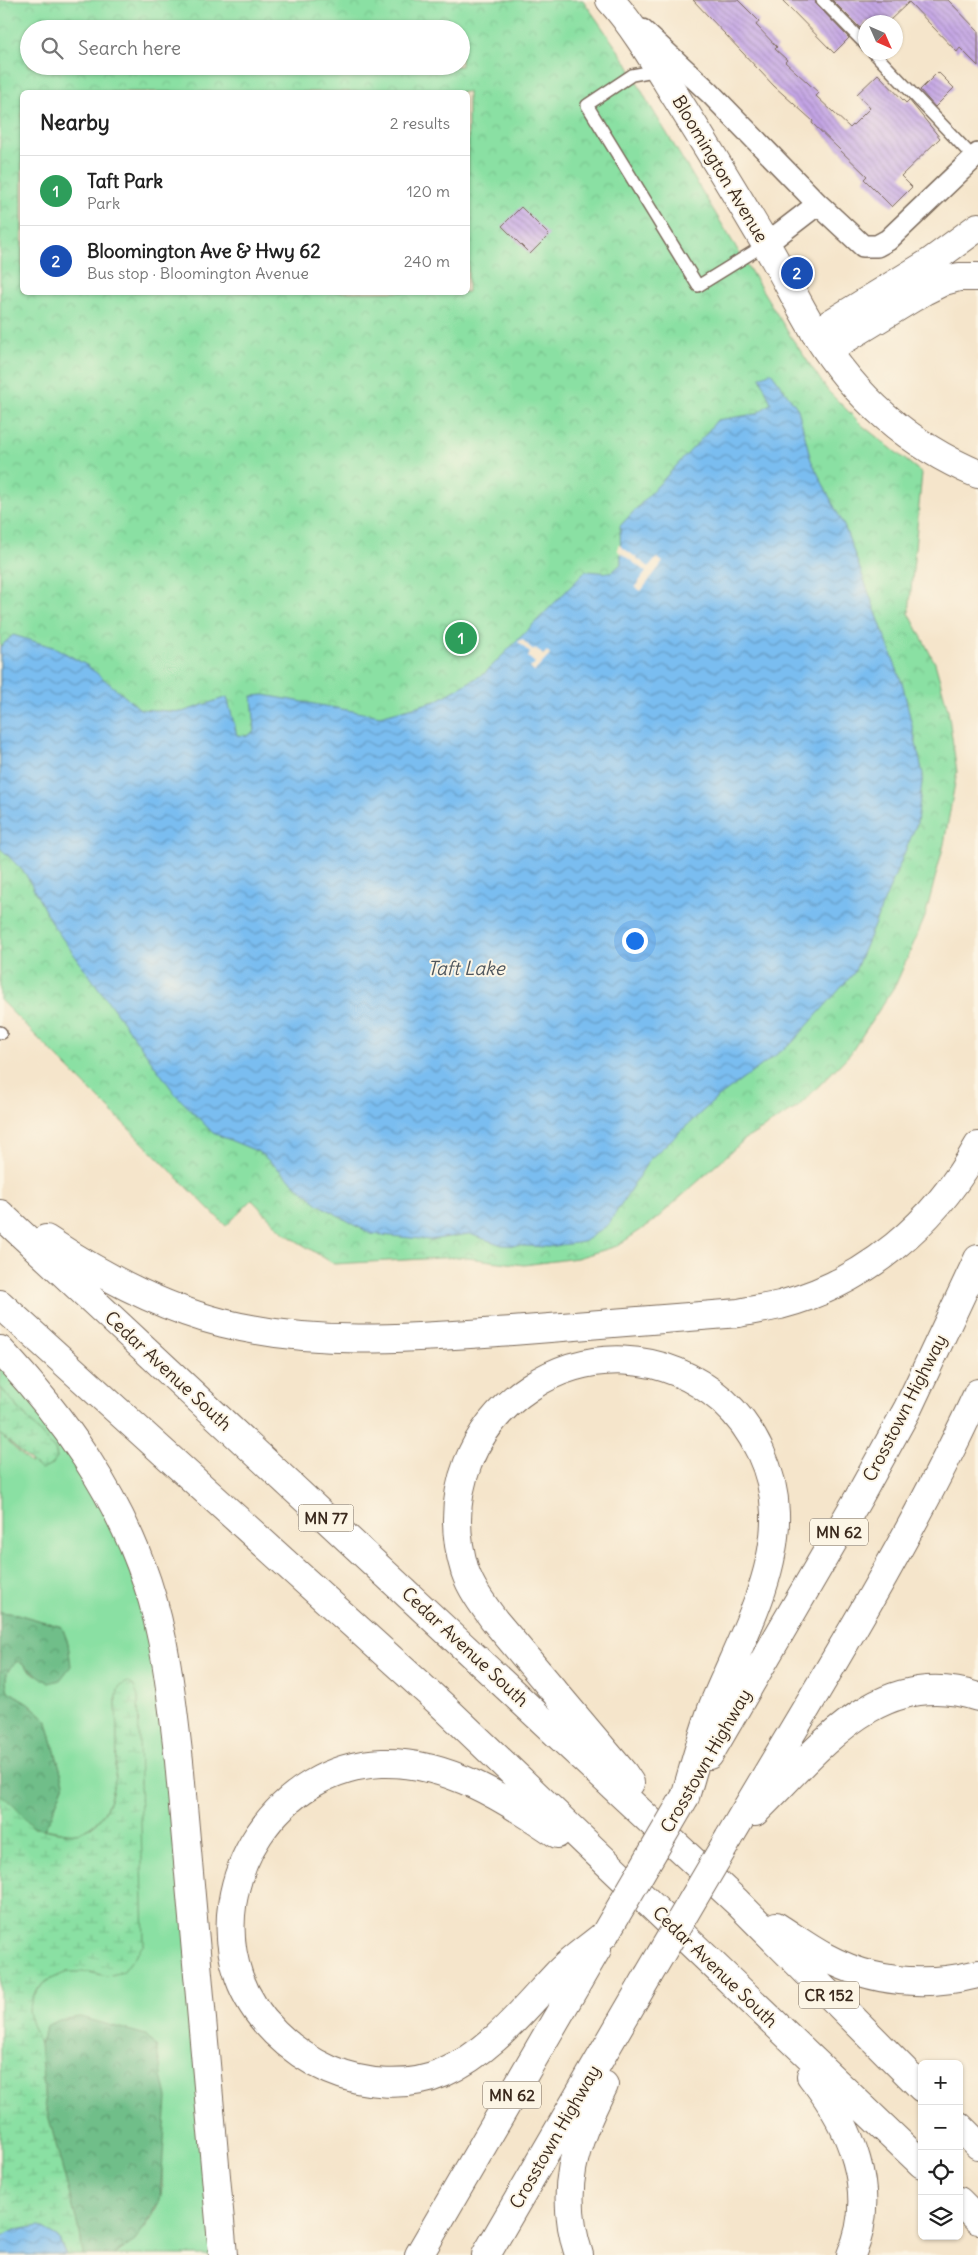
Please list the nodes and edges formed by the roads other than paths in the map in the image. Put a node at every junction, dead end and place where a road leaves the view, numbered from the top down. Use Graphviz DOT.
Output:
graph roads {
  1 [pos="822,0"];
  2 [pos="611,1"];
  3 [pos="858,37"];
  4 [pos="881,60"];
  5 [pos="659,70"];
  6 [pos="976,156"];
  7 [pos="818,204"];
  8 [pos="978,227"];
  9 [pos="766,244"];
  10 [pos="978,277"];
  11 [pos="821,341"];
  12 [pos="978,474"];
  13 [pos="978,1146"];
  14 [pos="0,1207"];
  15 [pos="0,1214"];
  16 [pos="978,1259"];
  17 [pos="0,1304"];
  18 [pos="0,1350"];
  19 [pos="978,1393"];
  20 [pos="978,1697"];
  21 [pos="685,1797"];
  22 [pos="656,1826"];
  23 [pos="729,1838"];
  24 [pos="621,1877"];
  25 [pos="737,1902"];
  26 [pos="605,1934"];
  27 [pos="978,1974"];
  28 [pos="648,1976"];
  29 [pos="756,2006"];
  30 [pos="918,2084"];
  31 [pos="963,2130"];
  32 [pos="978,2145"];
  33 [pos="918,2160"];
  34 [pos="963,2195"];
  35 [pos="978,2203"];
  36 [pos="963,2205"];
  37 [pos="978,2220"];
  38 [pos="223,2255"];
  39 [pos="419,2255"];
  40 [pos="486,2255"];
  41 [pos="579,2255"];
  42 [pos="852,2255"];
  1 -- 3 [label="lane"];
  2 -- 5 [label="main road, Bloomington Avenue"];
  2 -- 7 [label="street, Bloomington Avenue"];
  4 -- 6 [label="lane"];
  5 -- 9 [label="main road, Bloomington Avenue"];
  5 -- 9 [label="lane"];
  6 -- 7 [label="street, Bloomington Avenue"];
  7 -- 9 [label="street"];
  8 -- 11 [label="main road"];
  9 -- 11 [label="main road, Bloomington Avenue"];
  10 -- 11 [label="main road"];
  11 -- 12 [label="main road, Bloomington Avenue"];
  13 -- 14 [label="main road"];
  15 -- 22 [label="main road, Cedar Avenue South / MN 77"];
  16 -- 21 [label="main road, Crosstown Highway / MN 62"];
  17 -- 24 [label="main road, Cedar Avenue South"];
  18 -- 38 [label="main road"];
  19 -- 23 [label="main road, Crosstown Highway"];
  20 -- 23 [label="main road"];
  21 -- 22 [label="main road"];
  21 -- 26 [label="main road, Crosstown Highway / MN 62, bridge"];
  22 -- 25 [label="main road, Cedar Avenue South / CR 152"];
  23 -- 28 [label="main road, Crosstown Highway, bridge"];
  24 -- 26 [label="main road"];
  24 -- 29 [label="main road, Cedar Avenue South"];
  25 -- 27 [label="main road"];
  25 -- 30 [label="main road, Cedar Avenue South / CR 152"];
  26 -- 39 [label="main road, Crosstown Highway / MN 62"];
  28 -- 40 [label="main road, Crosstown Highway"];
  28 -- 41 [label="main road"];
  29 -- 33 [label="main road, Cedar Avenue South"];
  29 -- 42 [label="main road"];
  31 -- 32 [label="main road"];
  34 -- 35 [label="main road"];
  36 -- 37 [label="main road"];
}
